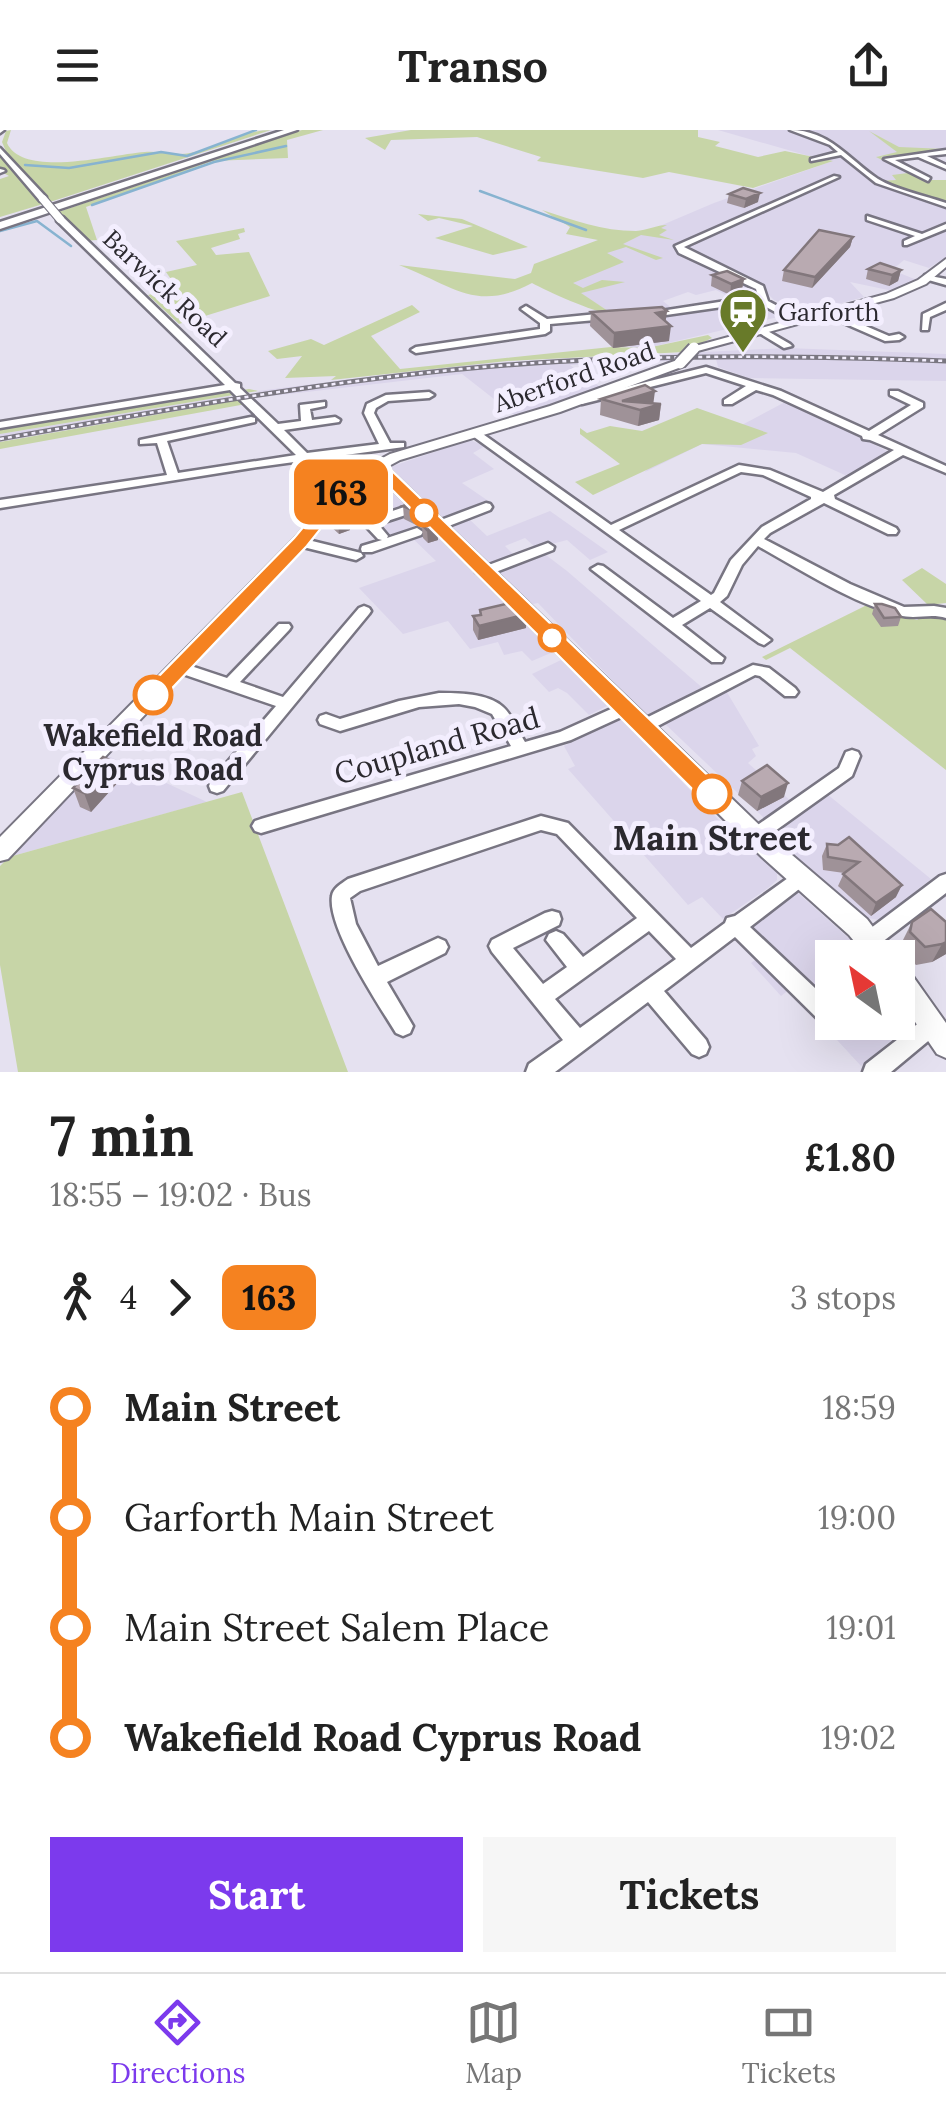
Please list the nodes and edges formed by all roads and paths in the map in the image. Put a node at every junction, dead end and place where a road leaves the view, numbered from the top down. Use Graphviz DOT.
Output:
graph roads {
  1 [pos="279,130"];
  2 [pos="293,130"];
  3 [pos="793,130"];
  4 [pos="0,150"];
  5 [pos="946,152"];
  6 [pos="838,154"];
  7 [pos="918,155"];
  8 [pos="813,160"];
  9 [pos="943,169"];
  10 [pos="836,177"];
  11 [pos="946,205"];
  12 [pos="870,218"];
  13 [pos="0,223"];
  14 [pos="946,226"];
  15 [pos="918,235"];
  16 [pos="907,244"];
  17 [pos="946,262"];
  18 [pos="928,277"];
  19 [pos="946,282"];
  20 [pos="764,300"];
  21 [pos="540,303"];
  22 [pos="946,306"];
  23 [pos="826,312"];
  24 [pos="795,319"];
  25 [pos="545,322"];
  26 [pos="925,328"];
  27 [pos="759,329"];
  28 [pos="899,337"];
  29 [pos="415,338"];
  30 [pos="787,346"];
  31 [pos="709,370"];
  32 [pos="756,385"];
  33 [pos="236,386"];
  34 [pos="894,393"];
  35 [pos="428,394"];
  36 [pos="578,402"];
  37 [pos="728,402"];
  38 [pos="327,415"];
  39 [pos="241,419"];
  40 [pos="0,425"];
  41 [pos="275,428"];
  42 [pos="476,434"];
  43 [pos="867,436"];
  44 [pos="161,439"];
  45 [pos="144,442"];
  46 [pos="400,445"];
  47 [pos="899,452"];
  48 [pos="303,455"];
  49 [pos="375,455"];
  50 [pos="946,457"];
  51 [pos="939,468"];
  52 [pos="174,478"];
  53 [pos="337,496"];
  54 [pos="822,498"];
  55 [pos="0,504"];
  56 [pos="486,506"];
  57 [pos="417,507"];
  58 [pos="370,524"];
  59 [pos="429,528"];
  60 [pos="610,530"];
  61 [pos="892,530"];
  62 [pos="382,536"];
  63 [pos="756,540"];
  64 [pos="300,542"];
  65 [pos="548,547"];
  66 [pos="598,568"];
  67 [pos="483,572"];
  68 [pos="712,602"];
  69 [pos="364,612"];
  70 [pos="944,612"];
  71 [pos="672,624"];
  72 [pos="284,627"];
  73 [pos="764,640"];
  74 [pos="717,658"];
  75 [pos="180,668"];
  76 [pos="230,684"];
  77 [pos="790,692"];
  78 [pos="285,703"];
  79 [pos="625,709"];
  80 [pos="326,720"];
  81 [pos="642,726"];
  82 [pos="521,749"];
  83 [pos="852,756"];
  84 [pos="216,786"];
  85 [pos="261,826"];
  86 [pos="754,836"];
  87 [pos="0,852"];
  88 [pos="800,878"];
  89 [pos="946,882"];
  90 [pos="552,919"];
  91 [pos="651,919"];
  92 [pos="734,924"];
  93 [pos="556,940"];
  94 [pos="867,940"];
  95 [pos="888,940"];
  96 [pos="438,947"];
  97 [pos="688,958"];
  98 [pos="581,969"];
  99 [pos="376,977"];
  100 [pos="648,988"];
  101 [pos="542,997"];
  102 [pos="915,1000"];
  103 [pos="815,1002"];
  104 [pos="402,1026"];
  105 [pos="939,1035"];
  106 [pos="578,1042"];
  107 [pos="699,1047"];
  108 [pos="550,1068"];
  109 [pos="874,1072"];
  1 -- 13 [label="highway"];
  2 -- 13 [label="highway"];
  3 -- 6 [label="street"];
  4 -- 33 [label="street, Barwick Road, bridge"];
  5 -- 7 [label="street"];
  6 -- 8 [label="street"];
  6 -- 11 [label="street"];
  7 -- 9 [label="street"];
  7 -- 9 [label="street"];
  10 -- 20 [label="street"];
  12 -- 15 [label="street"];
  14 -- 15 [label="street"];
  15 -- 16 [label="street"];
  17 -- 18 [label="main road, Aberford Road"];
  18 -- 19 [label="street"];
  18 -- 23 [label="main road, Aberford Road"];
  20 -- 24 [label="street"];
  20 -- 25 [label="street"];
  21 -- 25 [label="street"];
  22 -- 26 [label="street"];
  23 -- 24 [label="main road, Aberford Road"];
  23 -- 28 [label="street"];
  24 -- 27 [label="main road, Aberford Road"];
  25 -- 29 [label="street"];
  27 -- 30 [label="street"];
  27 -- 36 [label="main road, Aberford Road, bridge"];
  31 -- 32 [label="street"];
  31 -- 36 [label="street"];
  32 -- 37 [label="street"];
  32 -- 43 [label="street"];
  33 -- 40 [label="street"];
  33 -- 41 [label="street, Barwick Road"];
  34 -- 43 [label="street"];
  35 -- 49 [label="street"];
  36 -- 42 [label="main road, Aberford Road"];
  38 -- 41 [label="street"];
  39 -- 44 [label="street"];
  41 -- 48 [label="street, Barwick Road"];
  42 -- 49 [label="main road, Aberford Road"];
  42 -- 60 [label="street"];
  43 -- 47 [label="street"];
  44 -- 45 [label="street"];
  44 -- 52 [label="street"];
  46 -- 49 [label="street"];
  47 -- 51 [label="street"];
  47 -- 54 [label="street"];
  48 -- 49 [label="street"];
  48 -- 52 [label="street"];
  49 -- 53 [label="main road"];
  49 -- 57 [label="main road"];
  50 -- 51 [label="street"];
  52 -- 55 [label="street"];
  53 -- 58 [label="street"];
  53 -- 64 [label="main road"];
  54 -- 60 [label="street"];
  54 -- 61 [label="street"];
  54 -- 63 [label="street"];
  56 -- 59 [label="street"];
  57 -- 58 [label="street"];
  57 -- 59 [label="main road"];
  58 -- 62 [label="street"];
  59 -- 64 [label="street"];
  59 -- 67 [label="main road"];
  60 -- 68 [label="street"];
  63 -- 68 [label="street"];
  63 -- 70 [label="street"];
  64 -- 75 [label="main road"];
  65 -- 67 [label="street"];
  66 -- 71 [label="street"];
  67 -- 79 [label="main road"];
  68 -- 71 [label="street"];
  68 -- 73 [label="street"];
  69 -- 78 [label="street"];
  71 -- 74 [label="street"];
  72 -- 76 [label="street"];
  75 -- 76 [label="street"];
  75 -- 87 [label="main road"];
  76 -- 78 [label="street"];
  77 -- 81 [label="street"];
  78 -- 84 [label="street"];
  79 -- 81 [label="main road"];
  79 -- 82 [label="street, Coupland Road"];
  80 -- 82 [label="street"];
  81 -- 86 [label="main road"];
  82 -- 85 [label="street, Coupland Road"];
  83 -- 86 [label="street"];
  86 -- 88 [label="main road"];
  88 -- 92 [label="street"];
  88 -- 94 [label="main road"];
  89 -- 95 [label="street"];
  90 -- 101 [label="street"];
  91 -- 97 [label="street"];
  91 -- 98 [label="street"];
  91 -- 99 [label="street"];
  92 -- 97 [label="street"];
  92 -- 103 [label="street"];
  93 -- 98 [label="street"];
  96 -- 99 [label="street"];
  97 -- 100 [label="street"];
  98 -- 101 [label="street"];
  99 -- 104 [label="street"];
  100 -- 106 [label="street"];
  100 -- 107 [label="street"];
  101 -- 106 [label="street"];
  102 -- 105 [label="main road"];
  105 -- 109 [label="street"];
  106 -- 108 [label="street"];
}
